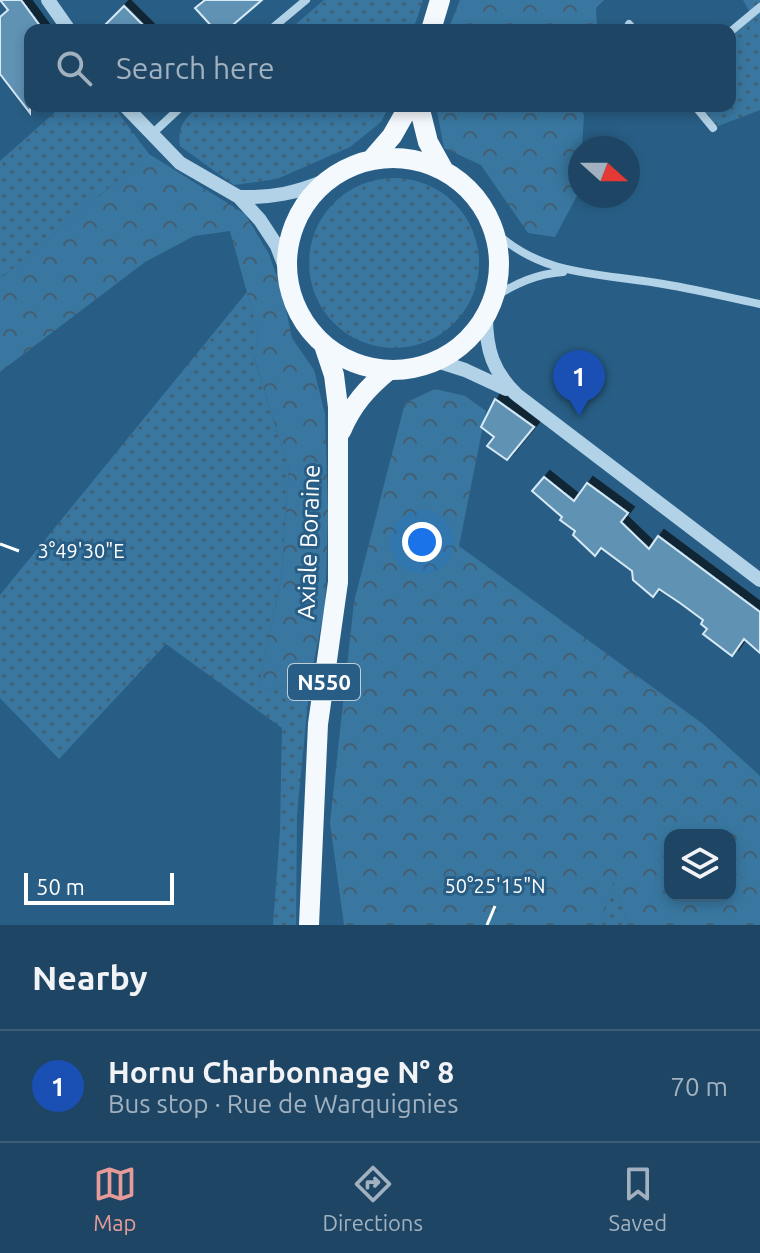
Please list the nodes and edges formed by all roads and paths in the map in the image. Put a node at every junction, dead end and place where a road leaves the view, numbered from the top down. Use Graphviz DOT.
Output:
graph roads {
  1 [pos="48,0"];
  2 [pos="306,0"];
  3 [pos="440,0"];
  4 [pos="760,7"];
  5 [pos="65,24"];
  6 [pos="277,24"];
  7 [pos="433,24"];
  8 [pos="736,27"];
  9 [pos="131,112"];
  10 [pos="176,112"];
  11 [pos="406,112"];
  12 [pos="420,112"];
  13 [pos="700,112"];
  14 [pos="713,128"];
  15 [pos="152,134"];
  16 [pos="372,159"];
  17 [pos="443,169"];
  18 [pos="327,180"];
  19 [pos="239,197"];
  20 [pos="495,232"];
  21 [pos="571,272"];
  22 [pos="288,275"];
  23 [pos="760,304"];
  24 [pos="490,307"];
  25 [pos="324,345"];
  26 [pos="437,361"];
  27 [pos="389,370"];
  28 [pos="517,395"];
  29 [pos="338,439"];
  30 [pos="760,580"];
  31 [pos="309,925"];
  1 -- 5 [label="street"];
  2 -- 6 [label="street"];
  3 -- 7 [label="main road"];
  4 -- 8 [label="street"];
  9 -- 15 [label="street"];
  10 -- 15 [label="street"];
  11 -- 16 [label="main road"];
  12 -- 17 [label="main road"];
  13 -- 14 [label="street"];
  15 -- 19 [label="street"];
  16 -- 17 [label="main road"];
  16 -- 18 [label="main road"];
  17 -- 20 [label="main road"];
  18 -- 19 [label="street"];
  18 -- 22 [label="main road"];
  19 -- 22 [label="street"];
  20 -- 21 [label="street"];
  20 -- 24 [label="main road"];
  21 -- 23 [label="street"];
  21 -- 24 [label="street"];
  22 -- 25 [label="main road"];
  24 -- 26 [label="main road"];
  24 -- 28 [label="street"];
  25 -- 27 [label="main road"];
  25 -- 29 [label="main road"];
  26 -- 27 [label="main road"];
  26 -- 28 [label="street"];
  27 -- 29 [label="main road, Axiale Boraine / N550"];
  28 -- 30 [label="street"];
  29 -- 31 [label="main road, Axiale Boraine / N550"];
}
